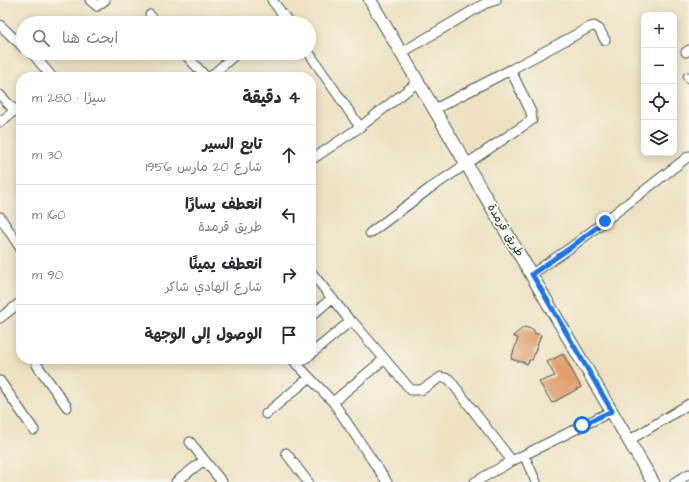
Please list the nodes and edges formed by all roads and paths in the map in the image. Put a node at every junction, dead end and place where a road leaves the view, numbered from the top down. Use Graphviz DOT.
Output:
graph roads {
  1 [pos="90,0"];
  2 [pos="105,0"];
  3 [pos="272,0"];
  4 [pos="370,0"];
  5 [pos="496,0"];
  6 [pos="283,16"];
  7 [pos="0,26"];
  8 [pos="605,40"];
  9 [pos="16,41"];
  10 [pos="401,53"];
  11 [pos="38,60"];
  12 [pos="190,60"];
  13 [pos="229,60"];
  14 [pos="314,60"];
  15 [pos="512,70"];
  16 [pos="48,72"];
  17 [pos="201,72"];
  18 [pos="216,72"];
  19 [pos="418,82"];
  20 [pos="0,95"];
  21 [pos="16,107"];
  22 [pos="435,109"];
  23 [pos="16,110"];
  24 [pos="0,122"];
  25 [pos="360,127"];
  26 [pos="689,156"];
  27 [pos="316,157"];
  28 [pos="468,164"];
  29 [pos="0,216"];
  30 [pos="370,233"];
  31 [pos="16,241"];
  32 [pos="532,274"];
  33 [pos="316,278"];
  34 [pos="332,298"];
  35 [pos="16,306"];
  36 [pos="316,312"];
  37 [pos="0,318"];
  38 [pos="350,322"];
  39 [pos="316,350"];
  40 [pos="383,360"];
  41 [pos="37,364"];
  42 [pos="296,364"];
  43 [pos="309,378"];
  44 [pos="0,381"];
  45 [pos="333,402"];
  46 [pos="689,404"];
  47 [pos="67,407"];
  48 [pos="612,411"];
  49 [pos="266,414"];
  50 [pos="34,430"];
  51 [pos="628,441"];
  52 [pos="190,442"];
  53 [pos="286,453"];
  54 [pos="524,455"];
  55 [pos="204,460"];
  56 [pos="512,460"];
  57 [pos="689,474"];
  58 [pos="176,482"];
  59 [pos="222,482"];
  60 [pos="308,482"];
  61 [pos="387,482"];
  62 [pos="475,482"];
  63 [pos="536,482"];
  64 [pos="653,482"];
  65 [pos="675,482"];
  1 -- 2 [label="street"];
  3 -- 6 [label="street"];
  4 -- 10 [label="main road, طريق قرمدة"];
  5 -- 10 [label="street"];
  7 -- 9 [label="street"];
  8 -- 15 [label="street"];
  10 -- 19 [label="main road, طريق قرمدة"];
  11 -- 16 [label="street"];
  12 -- 17 [label="street"];
  13 -- 18 [label="street"];
  14 -- 25 [label="street"];
  15 -- 22 [label="street"];
  15 -- 28 [label="street"];
  19 -- 22 [label="main road, طريق قرمدة"];
  19 -- 25 [label="street"];
  20 -- 21 [label="street"];
  22 -- 28 [label="main road, طريق قرمدة"];
  23 -- 24 [label="street"];
  25 -- 27 [label="street"];
  26 -- 32 [label="street"];
  28 -- 30 [label="street"];
  28 -- 32 [label="main road, طريق قرمدة"];
  29 -- 31 [label="street"];
  32 -- 48 [label="main road, طريق قرمدة"];
  33 -- 34 [label="street"];
  34 -- 36 [label="street"];
  34 -- 38 [label="street"];
  35 -- 37 [label="street"];
  38 -- 39 [label="street"];
  38 -- 40 [label="street"];
  40 -- 45 [label="street"];
  40 -- 56 [label="street"];
  41 -- 47 [label="street"];
  42 -- 43 [label="street"];
  43 -- 45 [label="street"];
  43 -- 49 [label="street"];
  44 -- 50 [label="street"];
  45 -- 61 [label="street"];
  46 -- 51 [label="street"];
  48 -- 51 [label="main road, طريق قرمدة"];
  48 -- 54 [label="street"];
  51 -- 64 [label="main road, طريق قرمدة"];
  52 -- 55 [label="street"];
  53 -- 60 [label="street"];
  54 -- 56 [label="street"];
  54 -- 63 [label="street"];
  55 -- 58 [label="street"];
  55 -- 59 [label="street"];
  56 -- 62 [label="street"];
  57 -- 65 [label="street"];
}
